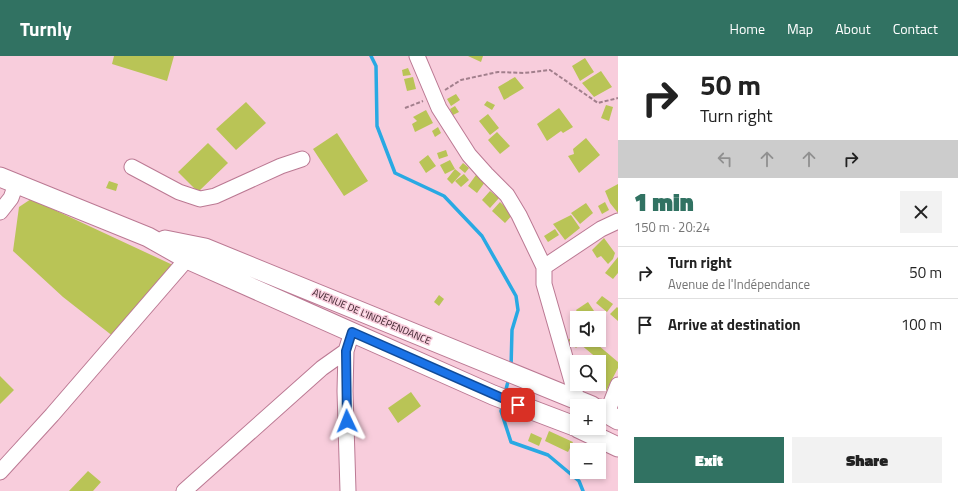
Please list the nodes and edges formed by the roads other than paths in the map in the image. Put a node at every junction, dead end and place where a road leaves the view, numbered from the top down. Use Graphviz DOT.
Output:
graph roads {
  1 [pos="417,56"];
  2 [pos="302,159"];
  3 [pos="132,167"];
  4 [pos="8,181"];
  5 [pos="0,212"];
  6 [pos="618,221"];
  7 [pos="148,237"];
  8 [pos="187,259"];
  9 [pos="544,267"];
  10 [pos="352,332"];
  11 [pos="346,351"];
  12 [pos="618,385"];
  13 [pos="575,399"];
  14 [pos="595,399"];
  15 [pos="606,400"];
  16 [pos="570,425"];
  17 [pos="593,435"];
  18 [pos="618,447"];
  19 [pos="0,472"];
  20 [pos="184,491"];
  21 [pos="348,491"];
  1 -- 9 [label="street"];
  2 -- 3 [label="street"];
  4 -- 5 [label="street"];
  4 -- 7 [label="main road, AVENUE DE L'INDÉPENDANCE"];
  6 -- 9 [label="street"];
  7 -- 8 [label="main road, AVENUE DE L'INDÉPENDANCE"];
  7 -- 13 [label="main road, AVENUE DE L'INDÉPENDANCE"];
  8 -- 10 [label="main road, AVENUE DE L'INDÉPENDANCE"];
  8 -- 19 [label="street"];
  9 -- 14 [label="street"];
  10 -- 11 [label="street"];
  10 -- 16 [label="main road, AVENUE DE L'INDÉPENDANCE"];
  11 -- 20 [label="street"];
  11 -- 21 [label="street"];
  12 -- 15 [label="street"];
  17 -- 18 [label="main road, AVENUE DE L'INDÉPENDANCE"];
}
